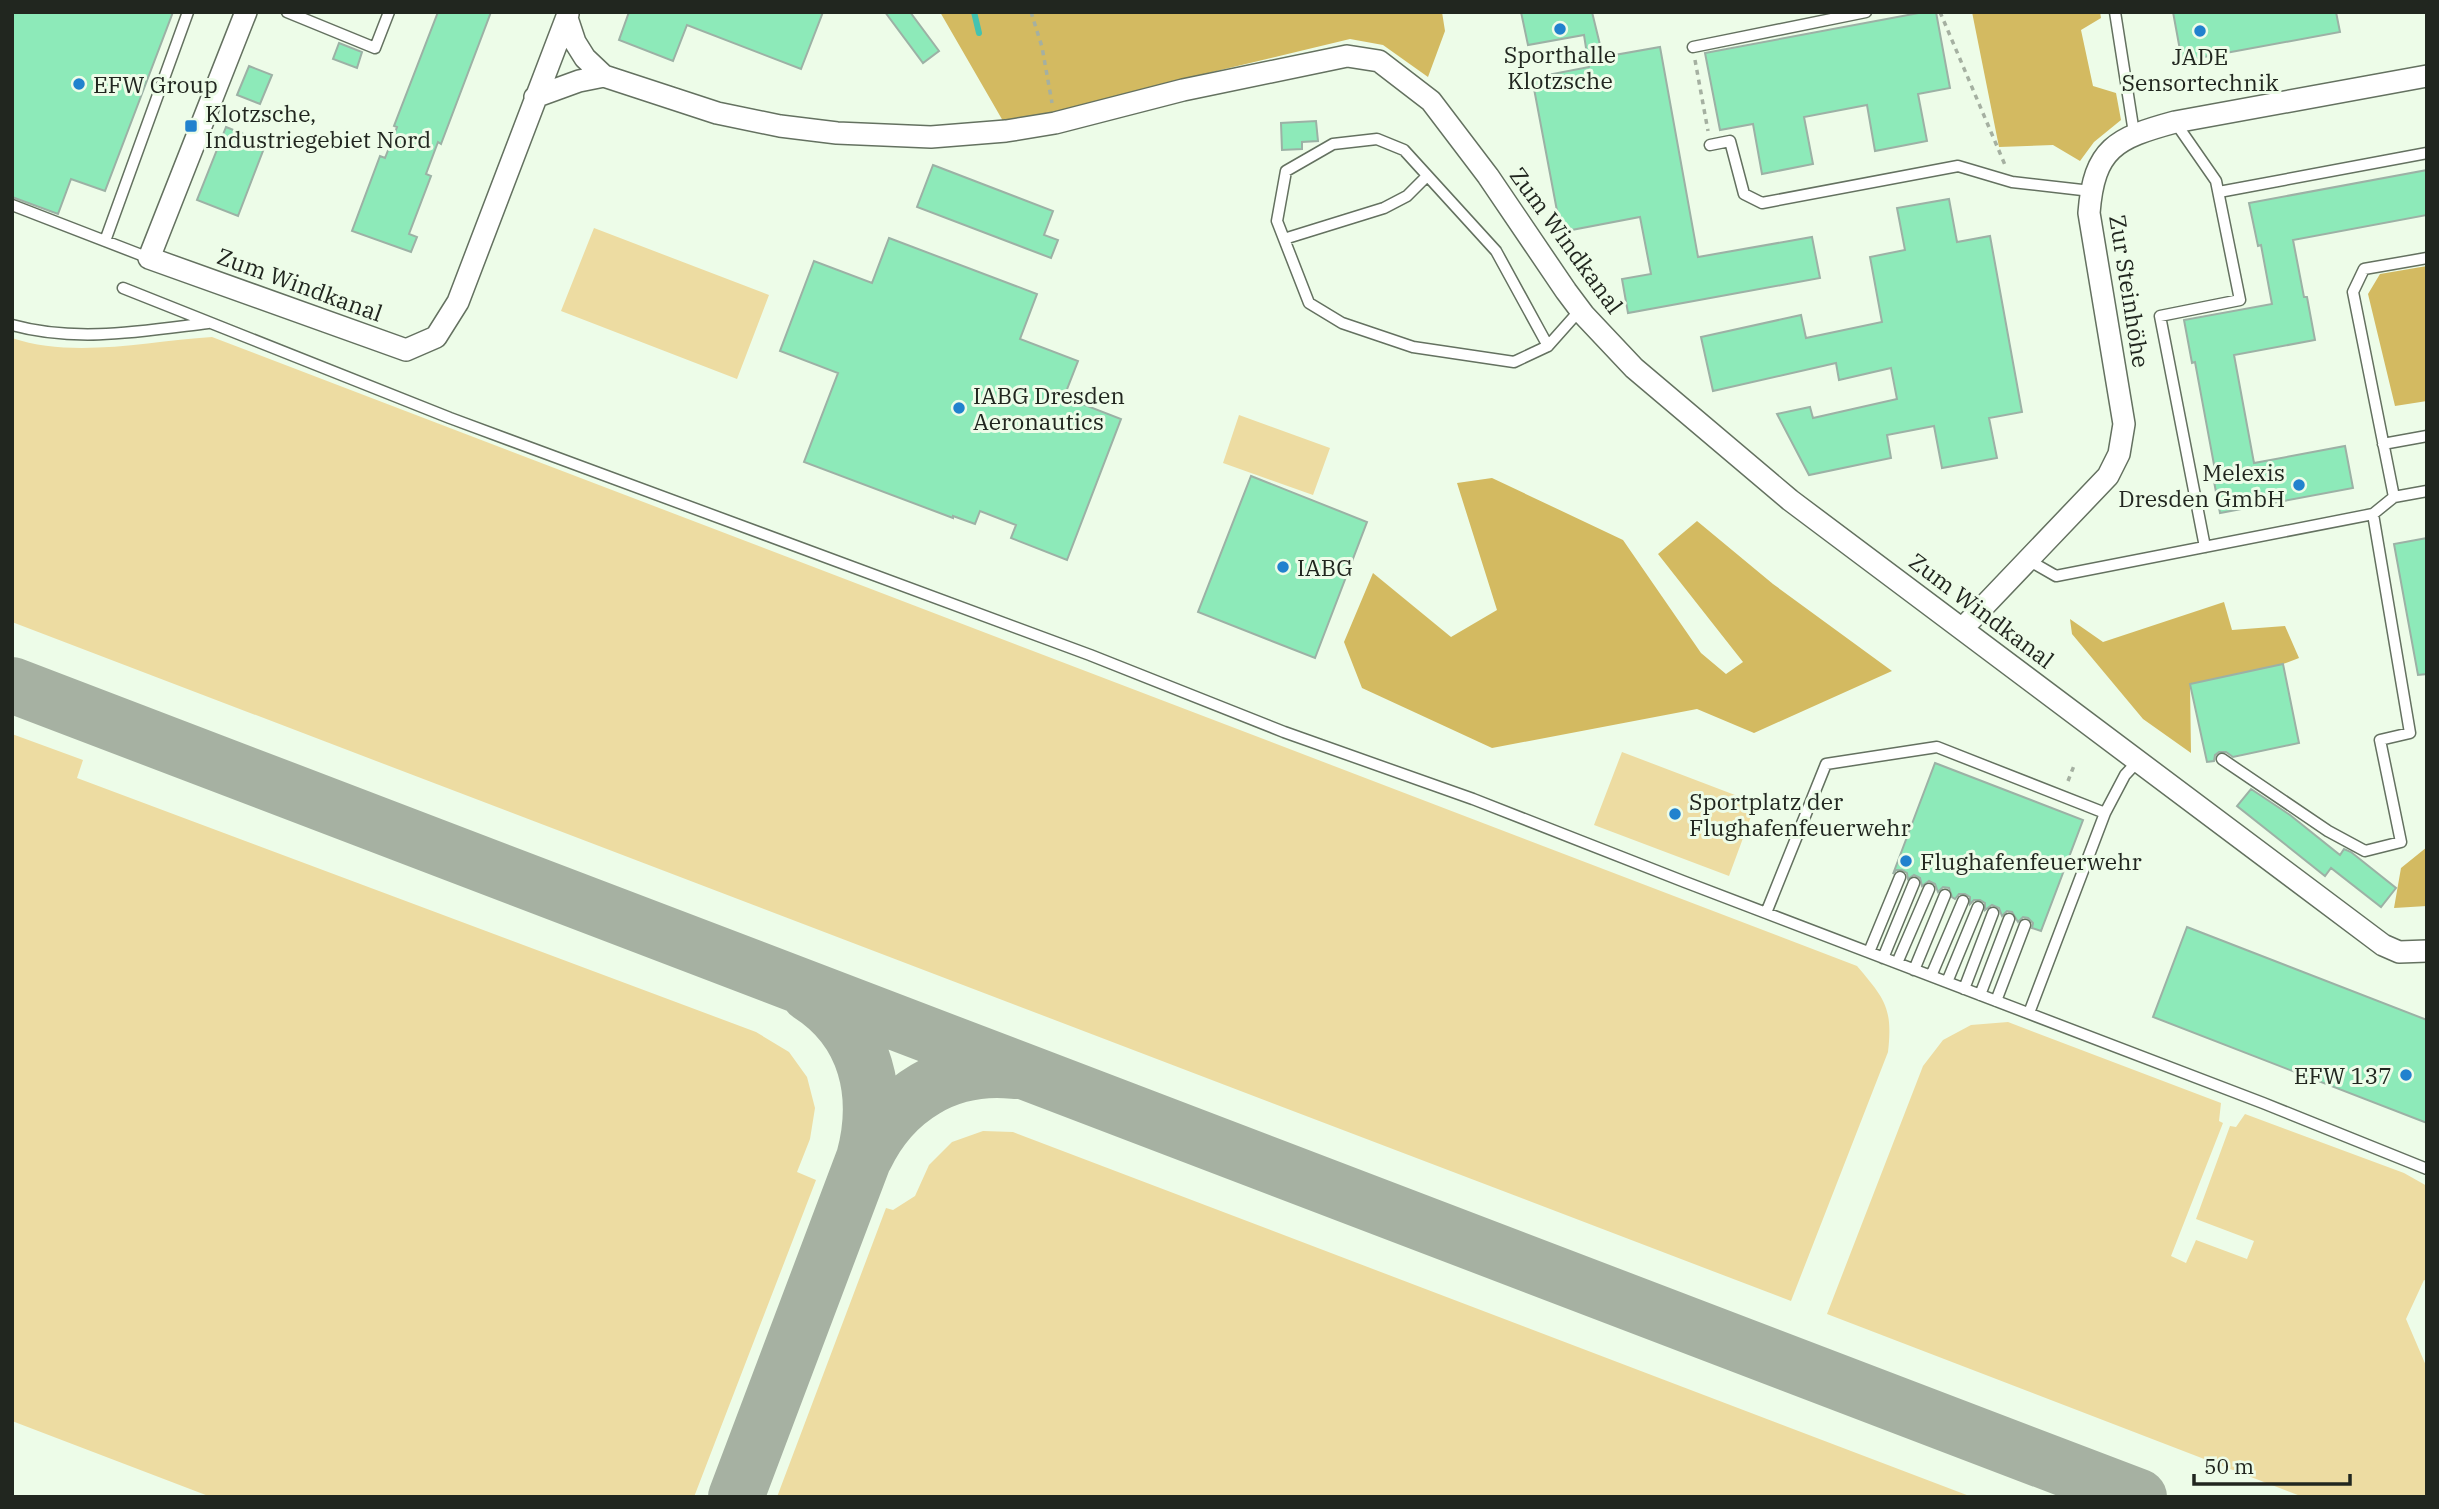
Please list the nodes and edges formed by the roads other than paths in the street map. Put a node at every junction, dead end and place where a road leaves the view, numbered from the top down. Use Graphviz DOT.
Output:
graph roads {
  1 [pos="188,12"];
  2 [pos="246,12"];
  3 [pos="287,12"];
  4 [pos="388,12"];
  5 [pos="1866,12"];
  6 [pos="2115,12"];
  7 [pos="568,15"];
  8 [pos="1693,47"];
  9 [pos="604,76"];
  10 [pos="2427,76"];
  11 [pos="536,97"];
  12 [pos="2175,122"];
  13 [pos="2134,133"];
  14 [pos="1710,145"];
  15 [pos="2427,153"];
  16 [pos="1427,176"];
  17 [pos="2091,191"];
  18 [pos="2218,192"];
  19 [pos="12,205"];
  20 [pos="1284,239"];
  21 [pos="105,241"];
  22 [pos="149,258"];
  23 [pos="2427,258"];
  24 [pos="123,288"];
  25 [pos="1580,310"];
  26 [pos="211,323"];
  27 [pos="12,325"];
  28 [pos="1548,346"];
  29 [pos="2427,436"];
  30 [pos="2383,444"];
  31 [pos="2427,491"];
  32 [pos="2394,497"];
  33 [pos="2373,514"];
  34 [pos="2205,547"];
  35 [pos="2028,560"];
  36 [pos="1964,628"];
  37 [pos="2222,759"];
  38 [pos="2137,762"];
  39 [pos="2105,813"];
  40 [pos="1900,877"];
  41 [pos="1914,883"];
  42 [pos="1929,888"];
  43 [pos="1945,895"];
  44 [pos="1963,901"];
  45 [pos="1978,907"];
  46 [pos="1993,913"];
  47 [pos="1766,914"];
  48 [pos="2009,919"];
  49 [pos="2025,925"];
  50 [pos="2427,951"];
  51 [pos="1869,952"];
  52 [pos="1883,958"];
  53 [pos="1897,963"];
  54 [pos="1914,970"];
  55 [pos="1931,976"];
  56 [pos="1947,982"];
  57 [pos="1964,989"];
  58 [pos="1980,995"];
  59 [pos="1996,1001"];
  60 [pos="2029,1013"];
  61 [pos="2427,1169"];
  1 -- 21 [label="lane"];
  2 -- 22 [label="street"];
  3 -- 4 [label="lane"];
  5 -- 8 [label="lane"];
  6 -- 13 [label="lane"];
  7 -- 9 [label="street, Zum Windkanal"];
  7 -- 11 [label="street, Zum Windkanal"];
  9 -- 11 [label="street"];
  9 -- 25 [label="street, Zum Windkanal"];
  10 -- 12 [label="street, Zur Steinhöhe"];
  11 -- 22 [label="street, Zum Windkanal"];
  12 -- 13 [label="street, Zur Steinhöhe"];
  12 -- 18 [label="lane"];
  13 -- 17 [label="street, Zur Steinhöhe"];
  14 -- 17 [label="lane"];
  15 -- 18 [label="lane"];
  16 -- 20 [label="lane"];
  16 -- 20 [label="lane"];
  16 -- 28 [label="lane"];
  17 -- 35 [label="street, Zur Steinhöhe"];
  18 -- 34 [label="lane"];
  19 -- 21 [label="lane"];
  20 -- 28 [label="lane"];
  21 -- 22 [label="lane"];
  23 -- 30 [label="lane"];
  24 -- 26 [label="lane"];
  25 -- 28 [label="lane"];
  25 -- 36 [label="street, Zum Windkanal"];
  26 -- 27 [label="lane"];
  26 -- 47 [label="lane"];
  29 -- 30 [label="lane"];
  30 -- 32 [label="lane"];
  31 -- 32 [label="lane"];
  32 -- 33 [label="lane"];
  33 -- 34 [label="lane"];
  33 -- 37 [label="lane"];
  34 -- 35 [label="lane"];
  35 -- 36 [label="street, Zur Steinhöhe"];
  36 -- 38 [label="street, Zum Windkanal"];
  38 -- 39 [label="lane"];
  38 -- 50 [label="street, Zum Windkanal"];
  39 -- 47 [label="lane"];
  39 -- 60 [label="lane"];
  40 -- 51 [label="lane"];
  41 -- 52 [label="lane"];
  42 -- 53 [label="lane"];
  43 -- 54 [label="lane"];
  44 -- 55 [label="lane"];
  45 -- 56 [label="lane"];
  46 -- 57 [label="lane"];
  47 -- 51 [label="lane"];
  48 -- 58 [label="lane"];
  49 -- 59 [label="lane"];
  51 -- 52 [label="lane"];
  52 -- 53 [label="lane"];
  53 -- 54 [label="lane"];
  54 -- 55 [label="lane"];
  55 -- 56 [label="lane"];
  56 -- 57 [label="lane"];
  57 -- 58 [label="lane"];
  58 -- 59 [label="lane"];
  59 -- 60 [label="lane"];
  60 -- 61 [label="lane"];
}
